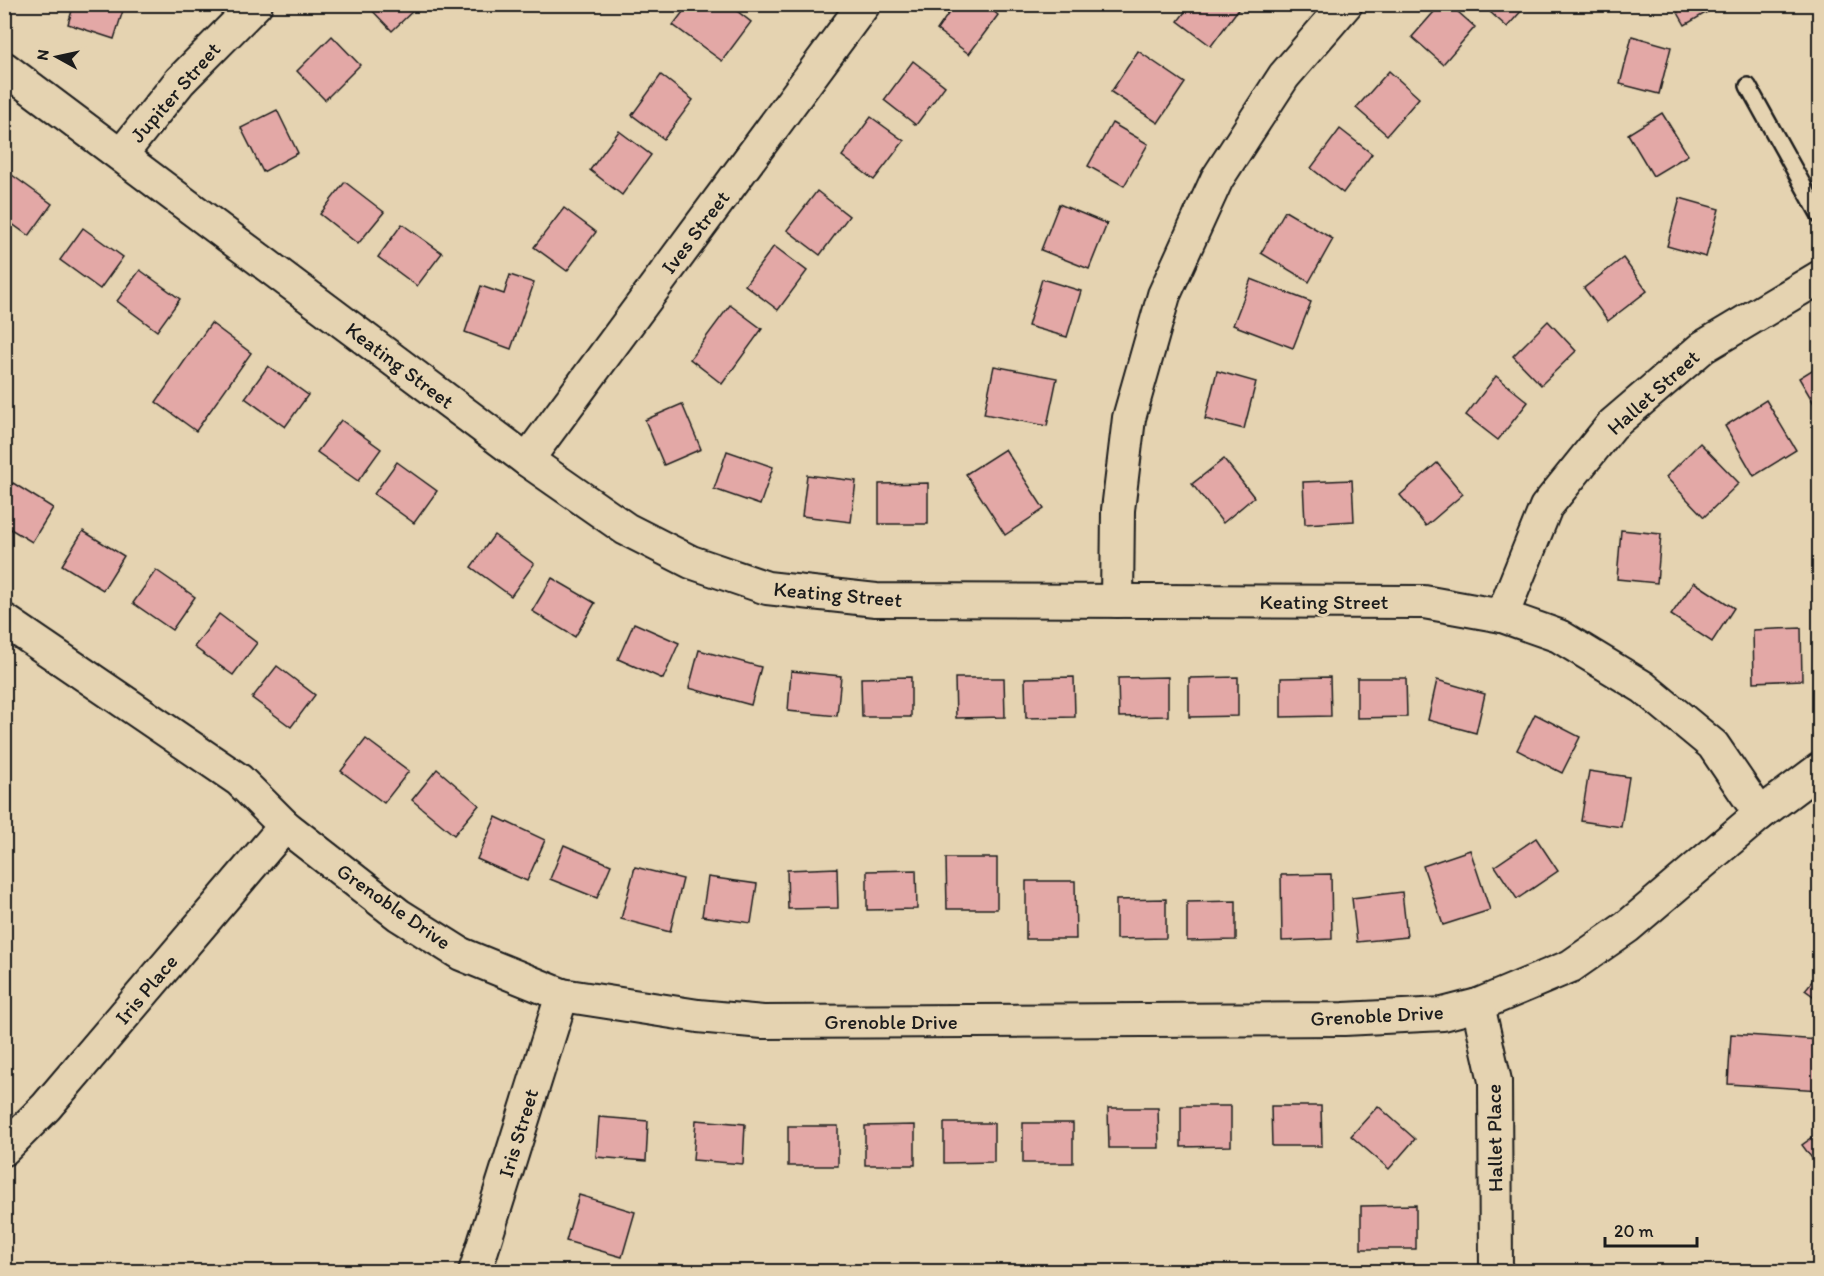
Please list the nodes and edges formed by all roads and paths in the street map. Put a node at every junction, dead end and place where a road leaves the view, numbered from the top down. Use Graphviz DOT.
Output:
graph roads {
  1 [pos="256,4"];
  2 [pos="864,4"];
  3 [pos="1346,4"];
  4 [pos="4,69"];
  5 [pos="1748,86"];
  6 [pos="121,155"];
  7 [pos="1820,216"];
  8 [pos="1820,277"];
  9 [pos="527,460"];
  10 [pos="1117,601"];
  11 [pos="1502,616"];
  12 [pos="4,620"];
  13 [pos="1820,769"];
  14 [pos="1760,814"];
  15 [pos="285,826"];
  16 [pos="562,995"];
  17 [pos="1478,1005"];
  18 [pos="4,1149"];
  19 [pos="475,1272"];
  20 [pos="1496,1272"];
  1 -- 6 [label="street, Jupiter Street"];
  2 -- 9 [label="street, Ives Street"];
  3 -- 10 [label="street"];
  4 -- 6 [label="street, Keating Street"];
  5 -- 7 [label="lane"];
  6 -- 9 [label="street, Keating Street"];
  8 -- 11 [label="street, Hallet Street"];
  9 -- 10 [label="street, Keating Street"];
  10 -- 11 [label="street, Keating Street"];
  11 -- 14 [label="street, Keating Street"];
  12 -- 15 [label="street, Grenoble Drive"];
  13 -- 14 [label="street, Grenoble Drive"];
  14 -- 17 [label="street, Grenoble Drive"];
  15 -- 16 [label="street, Grenoble Drive"];
  15 -- 18 [label="street, Iris Place"];
  16 -- 17 [label="street, Grenoble Drive"];
  16 -- 19 [label="street, Iris Street"];
  17 -- 20 [label="street, Hallet Place"];
}
